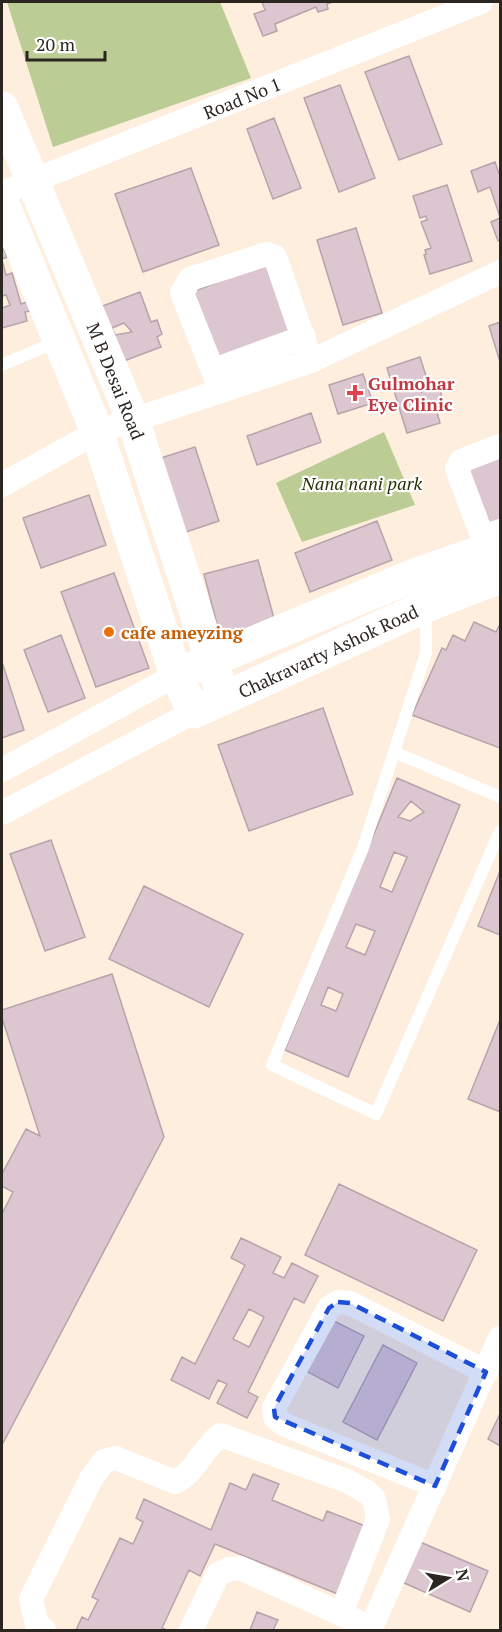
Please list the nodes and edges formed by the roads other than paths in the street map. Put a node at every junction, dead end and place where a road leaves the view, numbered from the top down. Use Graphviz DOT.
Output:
graph roads {
  1 [pos="481,2"];
  2 [pos="427,12"];
  3 [pos="2,108"];
  4 [pos="33,182"];
  5 [pos="2,193"];
  6 [pos="2,201"];
  7 [pos="501,272"];
  8 [pos="304,337"];
  9 [pos="60,340"];
  10 [pos="311,361"];
  11 [pos="2,365"];
  12 [pos="218,380"];
  13 [pos="133,420"];
  14 [pos="97,432"];
  15 [pos="501,446"];
  16 [pos="2,484"];
  17 [pos="501,531"];
  18 [pos="501,545"];
  19 [pos="501,577"];
  20 [pos="426,606"];
  21 [pos="212,660"];
  22 [pos="176,675"];
  23 [pos="224,699"];
  24 [pos="194,712"];
  25 [pos="394,752"];
  26 [pos="2,770"];
  27 [pos="501,797"];
  28 [pos="2,813"];
  29 [pos="501,831"];
  30 [pos="501,1338"];
  31 [pos="486,1372"];
  32 [pos="435,1486"];
  33 [pos="341,1614"];
  34 [pos="371,1629"];
  35 [pos="44,1630"];
  36 [pos="190,1630"];
  1 -- 2 [label="street, Road No 1"];
  2 -- 4 [label="street, Road No 1"];
  3 -- 4 [label="main road, M B Desai Road"];
  4 -- 5 [label="street, Road No 1"];
  4 -- 13 [label="main road, M B Desai Road"];
  6 -- 9 [label="main road, M B Desai Road"];
  7 -- 10 [label="street"];
  8 -- 10 [label="street"];
  8 -- 12 [label="street"];
  8 -- 12 [label="street"];
  9 -- 11 [label="lane"];
  9 -- 14 [label="main road, M B Desai Road"];
  10 -- 12 [label="street"];
  12 -- 13 [label="street"];
  13 -- 14 [label="street"];
  13 -- 21 [label="main road, M B Desai Road"];
  14 -- 16 [label="street"];
  14 -- 22 [label="main road, M B Desai Road"];
  15 -- 17 [label="street"];
  18 -- 21 [label="main road, Chakravarty Ashok Road"];
  19 -- 20 [label="main road, Chakravarty Ashok Road"];
  20 -- 23 [label="main road, Chakravarty Ashok Road"];
  20 -- 25 [label="lane"];
  21 -- 22 [label="main road, Chakravarty Ashok Road"];
  21 -- 23 [label="main road, M B Desai Road"];
  22 -- 24 [label="main road"];
  22 -- 26 [label="street, Chakravarty Ashok Road"];
  23 -- 24 [label="main road, Chakravarty Ashok Road"];
  24 -- 28 [label="street"];
  25 -- 27 [label="lane"];
  25 -- 29 [label="lane"];
  30 -- 31 [label="street"];
  31 -- 32 [label="street"];
  31 -- 32 [label="street"];
  32 -- 34 [label="street"];
  33 -- 34 [label="street"];
  33 -- 35 [label="street"];
  33 -- 36 [label="street"];
}
